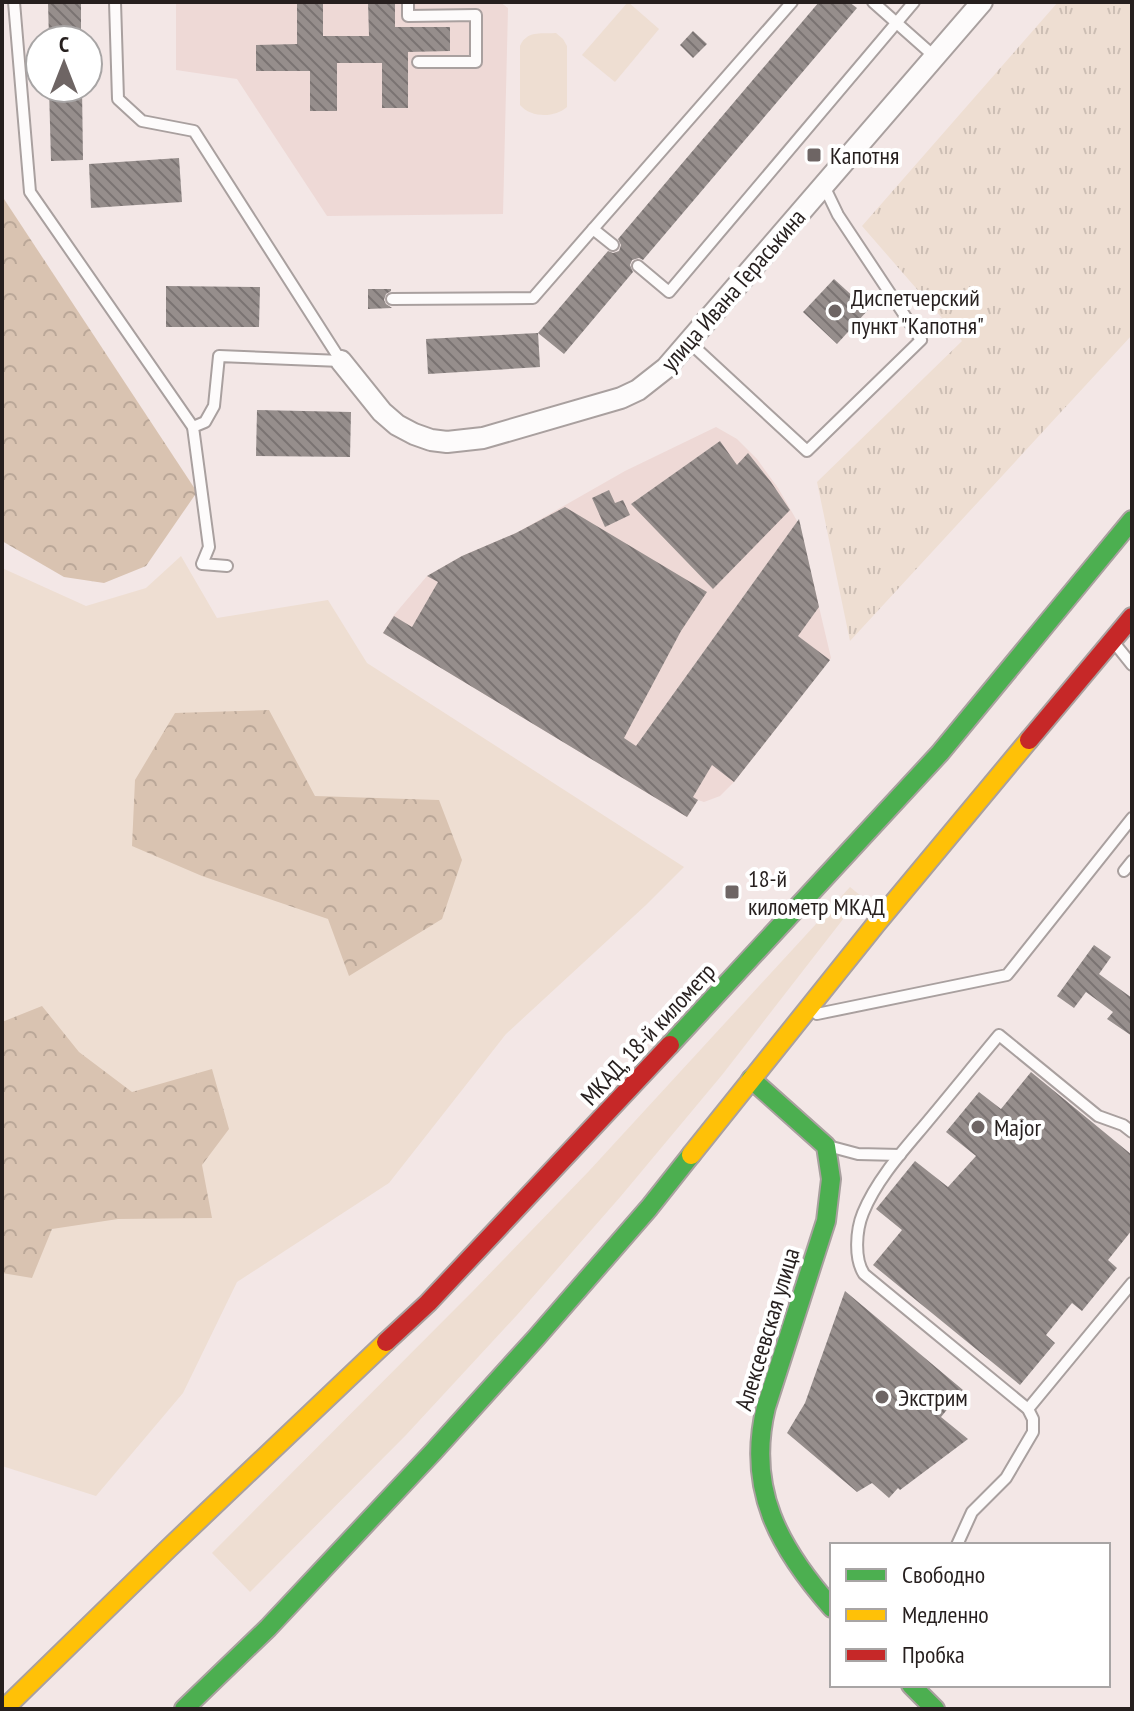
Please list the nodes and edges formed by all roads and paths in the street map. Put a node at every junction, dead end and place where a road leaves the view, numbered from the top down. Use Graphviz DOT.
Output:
graph roads {
  1 [pos="14,2"];
  2 [pos="115,2"];
  3 [pos="408,2"];
  4 [pos="792,2"];
  5 [pos="873,2"];
  6 [pos="914,2"];
  7 [pos="982,2"];
  8 [pos="896,21"];
  9 [pos="935,57"];
  10 [pos="418,62"];
  11 [pos="824,186"];
  12 [pos="593,229"];
  13 [pos="613,245"];
  14 [pos="638,266"];
  15 [pos="392,299"];
  16 [pos="689,342"];
  17 [pos="341,361"];
  18 [pos="193,427"];
  19 [pos="1132,520"];
  20 [pos="227,566"];
  21 [pos="1132,617"];
  22 [pos="1113,641"];
  23 [pos="1132,665"];
  24 [pos="1132,818"];
  25 [pos="1132,861"];
  26 [pos="1124,871"];
  27 [pos="803,1016"];
  28 [pos="751,1079"];
  29 [pos="1132,1132"];
  30 [pos="826,1146"];
  31 [pos="900,1155"];
  32 [pos="1132,1283"];
  33 [pos="1028,1409"];
  34 [pos="958,1543"];
  35 [pos="830,1606"];
  36 [pos="913,1687"];
  37 [pos="4,1709"];
  38 [pos="184,1709"];
  39 [pos="935,1709"];
  1 -- 18 [label="lane"];
  2 -- 17 [label="lane"];
  3 -- 10 [label="lane"];
  4 -- 12 [label="lane"];
  5 -- 8 [label="lane"];
  6 -- 8 [label="lane"];
  7 -- 9 [label="street, улица Ивана Гераськина"];
  8 -- 9 [label="lane"];
  8 -- 14 [label="lane"];
  9 -- 11 [label="street, улица Ивана Гераськина"];
  11 -- 16 [label="street, улица Ивана Гераськина"];
  11 -- 16 [label="lane"];
  12 -- 13 [label="lane"];
  12 -- 15 [label="lane"];
  16 -- 17 [label="street, улица Ивана Гераськина"];
  17 -- 18 [label="lane"];
  18 -- 20 [label="lane"];
  19 -- 37 [label="main road, МКАД, 18-й километр"];
  21 -- 22 [label="main road"];
  22 -- 23 [label="lane"];
  22 -- 27 [label="main road"];
  24 -- 27 [label="lane"];
  25 -- 26 [label="lane"];
  27 -- 28 [label="main road"];
  28 -- 30 [label="main road"];
  28 -- 38 [label="main road"];
  29 -- 31 [label="lane"];
  30 -- 31 [label="lane"];
  30 -- 35 [label="main road, Алексеевская улица"];
  31 -- 33 [label="lane"];
  32 -- 33 [label="lane"];
  33 -- 34 [label="lane"];
  36 -- 39 [label="main road"];
}
